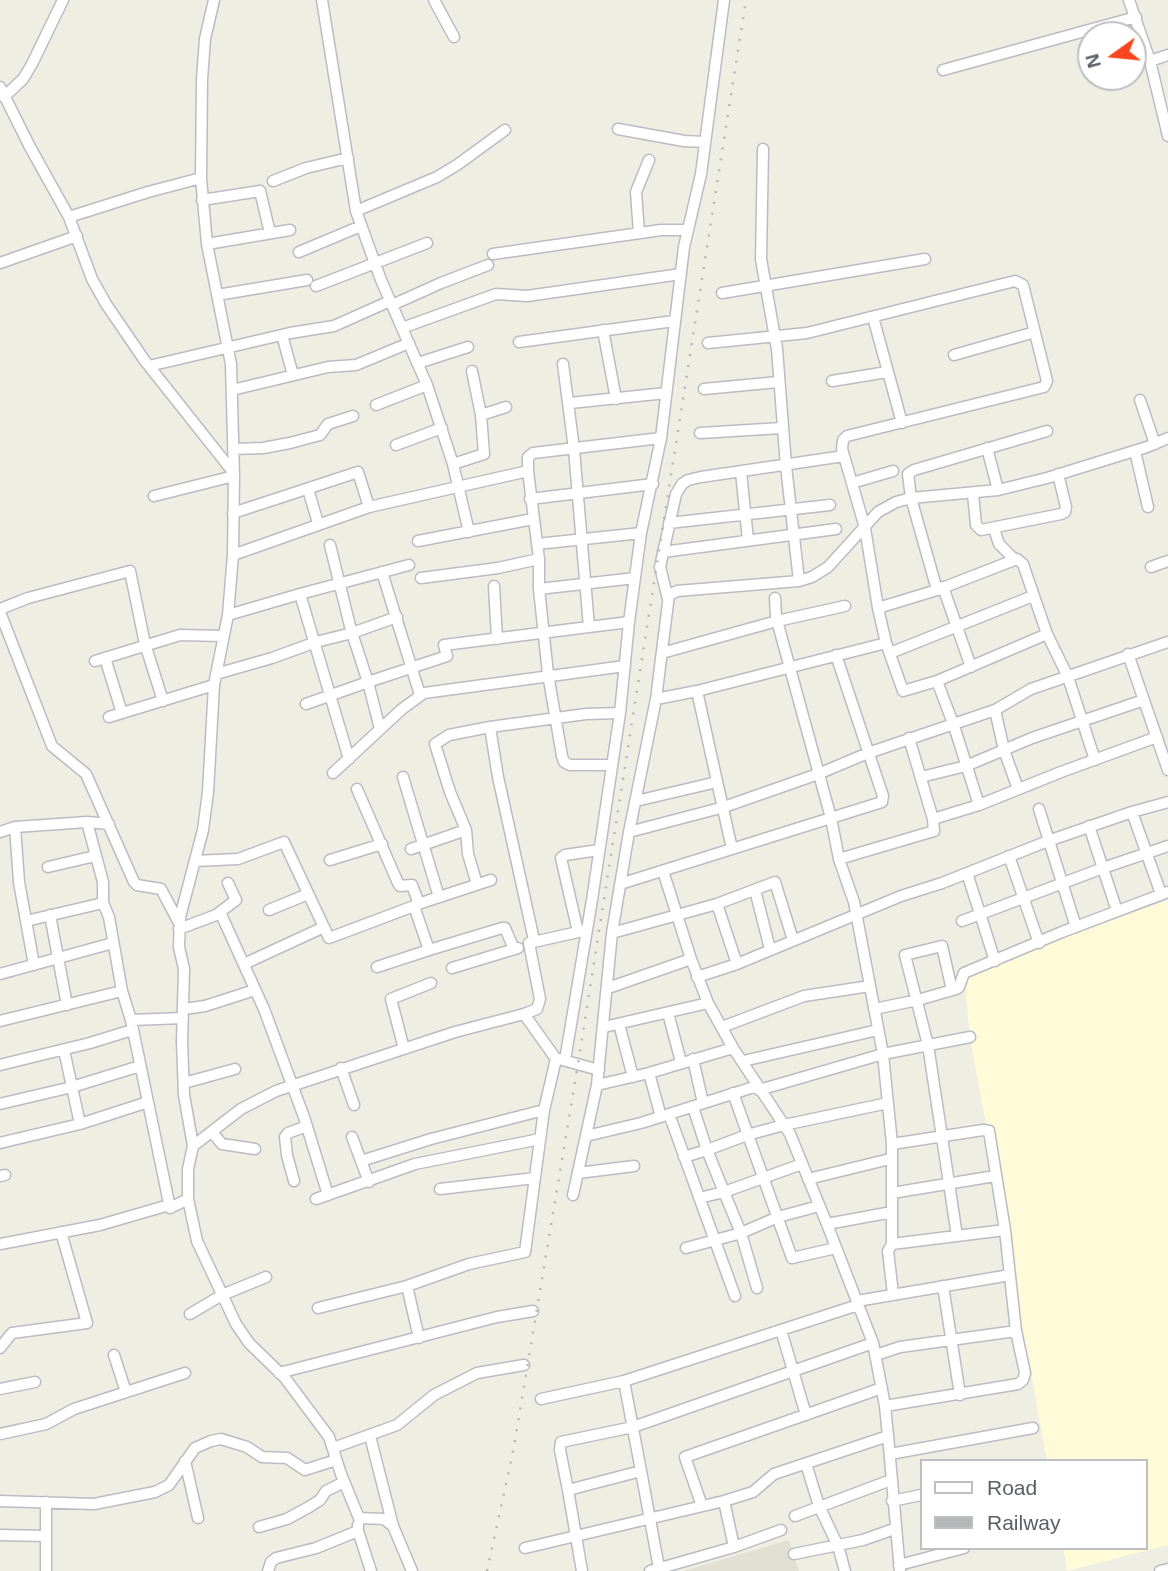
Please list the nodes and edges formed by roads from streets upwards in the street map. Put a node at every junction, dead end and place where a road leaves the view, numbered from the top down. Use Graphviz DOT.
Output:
graph roads {
  1 [pos="63,0"];
  2 [pos="214,0"];
  3 [pos="322,0"];
  4 [pos="434,0"];
  5 [pos="724,0"];
  6 [pos="1129,0"];
  7 [pos="1136,17"];
  8 [pos="454,37"];
  9 [pos="1168,55"];
  10 [pos="1150,61"];
  11 [pos="943,70"];
  12 [pos="2,92"];
  13 [pos="618,129"];
  14 [pos="505,131"];
  15 [pos="1168,136"];
  16 [pos="705,142"];
  17 [pos="763,149"];
  18 [pos="348,158"];
  19 [pos="649,160"];
  20 [pos="201,178"];
  21 [pos="273,181"];
  22 [pos="202,200"];
  23 [pos="356,211"];
  24 [pos="69,217"];
  25 [pos="361,226"];
  26 [pos="290,230"];
  27 [pos="688,230"];
  28 [pos="270,233"];
  29 [pos="639,233"];
  30 [pos="77,236"];
  31 [pos="427,243"];
  32 [pos="207,244"];
  33 [pos="299,252"];
  34 [pos="493,254"];
  35 [pos="925,259"];
  36 [pos="0,263"];
  37 [pos="375,263"];
  38 [pos="488,265"];
  39 [pos="681,274"];
  40 [pos="765,287"];
  41 [pos="722,293"];
  42 [pos="217,295"];
  43 [pos="391,303"];
  44 [pos="873,317"];
  45 [pos="674,321"];
  46 [pos="402,328"];
  47 [pos="603,330"];
  48 [pos="1035,332"];
  49 [pos="282,335"];
  50 [pos="775,337"];
  51 [pos="519,342"];
  52 [pos="410,343"];
  53 [pos="708,343"];
  54 [pos="228,347"];
  55 [pos="468,347"];
  56 [pos="954,355"];
  57 [pos="418,363"];
  58 [pos="563,364"];
  59 [pos="149,366"];
  60 [pos="472,371"];
  61 [pos="887,372"];
  62 [pos="293,375"];
  63 [pos="832,381"];
  64 [pos="778,382"];
  65 [pos="427,385"];
  66 [pos="704,389"];
  67 [pos="232,390"];
  68 [pos="666,393"];
  69 [pos="616,399"];
  70 [pos="1140,400"];
  71 [pos="569,403"];
  72 [pos="376,405"];
  73 [pos="506,407"];
  74 [pos="353,415"];
  75 [pos="481,415"];
  76 [pos="902,422"];
  77 [pos="442,428"];
  78 [pos="782,428"];
  79 [pos="1047,431"];
  80 [pos="701,433"];
  81 [pos="662,438"];
  82 [pos="1168,438"];
  83 [pos="1155,444"];
  84 [pos="396,445"];
  85 [pos="987,448"];
  86 [pos="233,449"];
  87 [pos="574,449"];
  88 [pos="1135,451"];
  89 [pos="844,456"];
  90 [pos="453,464"];
  91 [pos="786,466"];
  92 [pos="528,471"];
  93 [pos="893,471"];
  94 [pos="741,472"];
  95 [pos="234,474"];
  96 [pos="1058,474"];
  97 [pos="852,483"];
  98 [pos="653,484"];
  99 [pos="459,488"];
  100 [pos="307,489"];
  101 [pos="998,490"];
  102 [pos="578,493"];
  103 [pos="973,494"];
  104 [pos="154,495"];
  105 [pos="911,498"];
  106 [pos="530,499"];
  107 [pos="830,505"];
  108 [pos="369,506"];
  109 [pos="1148,507"];
  110 [pos="791,509"];
  111 [pos="233,513"];
  112 [pos="746,515"];
  113 [pos="533,519"];
  114 [pos="318,523"];
  115 [pos="669,523"];
  116 [pos="865,528"];
  117 [pos="836,529"];
  118 [pos="994,529"];
  119 [pos="468,532"];
  120 [pos="641,533"];
  121 [pos="794,534"];
  122 [pos="582,539"];
  123 [pos="748,540"];
  124 [pos="418,541"];
  125 [pos="537,544"];
  126 [pos="330,545"];
  127 [pos="663,552"];
  128 [pos="233,555"];
  129 [pos="539,559"];
  130 [pos="1014,559"];
  131 [pos="1168,561"];
  132 [pos="409,565"];
  133 [pos="1152,567"];
  134 [pos="382,572"];
  135 [pos="421,578"];
  136 [pos="635,579"];
  137 [pos="799,581"];
  138 [pos="586,584"];
  139 [pos="339,585"];
  140 [pos="494,586"];
  141 [pos="940,588"];
  142 [pos="539,589"];
  143 [pos="300,594"];
  144 [pos="1032,596"];
  145 [pos="775,598"];
  146 [pos="668,599"];
  147 [pos="845,606"];
  148 [pos="878,608"];
  149 [pos="0,610"];
  150 [pos="228,615"];
  151 [pos="397,617"];
  152 [pos="777,621"];
  153 [pos="629,622"];
  154 [pos="957,626"];
  155 [pos="589,627"];
  156 [pos="544,632"];
  157 [pos="352,633"];
  158 [pos="1047,634"];
  159 [pos="223,636"];
  160 [pos="497,639"];
  161 [pos="316,642"];
  162 [pos="1168,642"];
  163 [pos="145,645"];
  164 [pos="888,648"];
  165 [pos="663,653"];
  166 [pos="1128,654"];
  167 [pos="836,655"];
  168 [pos="625,666"];
  169 [pos="413,667"];
  170 [pos="789,667"];
  171 [pos="971,667"];
  172 [pos="216,674"];
  173 [pos="548,674"];
  174 [pos="1068,677"];
  175 [pos="937,681"];
  176 [pos="368,682"];
  177 [pos="214,685"];
  178 [pos="697,691"];
  179 [pos="330,695"];
  180 [pos="421,695"];
  181 [pos="656,699"];
  182 [pos="1144,700"];
  183 [pos="163,701"];
  184 [pos="306,704"];
  185 [pos="995,710"];
  186 [pos="122,713"];
  187 [pos="620,713"];
  188 [pos="108,717"];
  189 [pos="554,718"];
  190 [pos="1083,722"];
  191 [pos="954,726"];
  192 [pos="490,727"];
  193 [pos="380,730"];
  194 [pos="1157,737"];
  195 [pos="909,738"];
  196 [pos="1004,750"];
  197 [pos="868,752"];
  198 [pos="349,759"];
  199 [pos="1094,760"];
  200 [pos="612,765"];
  201 [pos="966,765"];
  202 [pos="1168,771"];
  203 [pos="333,773"];
  204 [pos="818,774"];
  205 [pos="403,777"];
  206 [pos="921,777"];
  207 [pos="717,782"];
  208 [pos="357,789"];
  209 [pos="1018,789"];
  210 [pos="636,801"];
  211 [pos="1168,802"];
  212 [pos="979,806"];
  213 [pos="724,807"];
  214 [pos="1039,809"];
  215 [pos="1132,812"];
  216 [pos="831,818"];
  217 [pos="933,819"];
  218 [pos="87,822"];
  219 [pos="109,824"];
  220 [pos="1089,826"];
  221 [pos="15,827"];
  222 [pos="466,831"];
  223 [pos="0,832"];
  224 [pos="629,832"];
  225 [pos="1048,841"];
  226 [pos="382,844"];
  227 [pos="424,844"];
  228 [pos="1168,846"];
  229 [pos="411,849"];
  230 [pos="732,849"];
  231 [pos="599,850"];
  232 [pos="1146,853"];
  233 [pos="95,856"];
  234 [pos="1009,856"];
  235 [pos="839,859"];
  236 [pos="330,860"];
  237 [pos="195,861"];
  238 [pos="48,867"];
  239 [pos="1103,868"];
  240 [pos="663,871"];
  241 [pos="967,873"];
  242 [pos="491,880"];
  243 [pos="228,883"];
  244 [pos="477,884"];
  245 [pos="620,884"];
  246 [pos="1062,884"];
  247 [pos="755,890"];
  248 [pos="1164,893"];
  249 [pos="308,894"];
  250 [pos="439,897"];
  251 [pos="1023,898"];
  252 [pos="103,903"];
  253 [pos="717,904"];
  254 [pos="416,905"];
  255 [pos="270,910"];
  256 [pos="1117,911"];
  257 [pos="220,912"];
  258 [pos="856,914"];
  259 [pos="50,915"];
  260 [pos="676,915"];
  261 [pos="980,915"];
  262 [pos="26,921"];
  263 [pos="962,921"];
  264 [pos="180,927"];
  265 [pos="324,927"];
  266 [pos="1076,927"];
  267 [pos="582,931"];
  268 [pos="612,933"];
  269 [pos="793,940"];
  270 [pos="531,942"];
  271 [pos="113,943"];
  272 [pos="1039,943"];
  273 [pos="514,949"];
  274 [pos="769,949"];
  275 [pos="429,950"];
  276 [pos="58,958"];
  277 [pos="691,959"];
  278 [pos="995,961"];
  279 [pos="244,964"];
  280 [pos="737,964"];
  281 [pos="34,965"];
  282 [pos="377,967"];
  283 [pos="452,968"];
  284 [pos="0,974"];
  285 [pos="697,977"];
  286 [pos="431,983"];
  287 [pos="870,986"];
  288 [pos="608,988"];
  289 [pos="255,990"];
  290 [pos="952,990"];
  291 [pos="122,991"];
  292 [pos="918,1000"];
  293 [pos="708,1003"];
  294 [pos="66,1004"];
  295 [pos="874,1009"];
  296 [pos="184,1013"];
  297 [pos="668,1013"];
  298 [pos="524,1014"];
  299 [pos="0,1021"];
  300 [pos="619,1024"];
  301 [pos="131,1025"];
  302 [pos="604,1027"];
  303 [pos="722,1027"];
  304 [pos="878,1030"];
  305 [pos="970,1037"];
  306 [pos="928,1045"];
  307 [pos="733,1048"];
  308 [pos="404,1049"];
  309 [pos="64,1050"];
  310 [pos="883,1054"];
  311 [pos="693,1059"];
  312 [pos="560,1060"];
  313 [pos="743,1061"];
  314 [pos="681,1062"];
  315 [pos="0,1065"];
  316 [pos="140,1066"];
  317 [pos="235,1069"];
  318 [pos="341,1069"];
  319 [pos="599,1070"];
  320 [pos="649,1073"];
  321 [pos="633,1077"];
  322 [pos="184,1083"];
  323 [pos="293,1085"];
  324 [pos="597,1085"];
  325 [pos="72,1087"];
  326 [pos="758,1088"];
  327 [pos="733,1093"];
  328 [pos="148,1102"];
  329 [pos="888,1102"];
  330 [pos="0,1104"];
  331 [pos="354,1105"];
  332 [pos="698,1105"];
  333 [pos="544,1110"];
  334 [pos="665,1116"];
  335 [pos="80,1124"];
  336 [pos="784,1125"];
  337 [pos="307,1126"];
  338 [pos="212,1132"];
  339 [pos="747,1135"];
  340 [pos="586,1136"];
  341 [pos="943,1136"];
  342 [pos="352,1137"];
  343 [pos="540,1139"];
  344 [pos="0,1143"];
  345 [pos="892,1144"];
  346 [pos="193,1146"];
  347 [pos="255,1149"];
  348 [pos="707,1150"];
  349 [pos="684,1157"];
  350 [pos="890,1159"];
  351 [pos="361,1161"];
  352 [pos="802,1164"];
  353 [pos="635,1166"];
  354 [pos="578,1173"];
  355 [pos="763,1177"];
  356 [pos="995,1177"];
  357 [pos="535,1178"];
  358 [pos="808,1179"];
  359 [pos="294,1181"];
  360 [pos="369,1182"];
  361 [pos="951,1184"];
  362 [pos="440,1189"];
  363 [pos="724,1192"];
  364 [pos="892,1193"];
  365 [pos="328,1195"];
  366 [pos="573,1195"];
  367 [pos="699,1198"];
  368 [pos="188,1199"];
  369 [pos="316,1199"];
  370 [pos="169,1205"];
  371 [pos="819,1206"];
  372 [pos="892,1212"];
  373 [pos="778,1217"];
  374 [pos="827,1224"];
  375 [pos="1006,1230"];
  376 [pos="61,1232"];
  377 [pos="741,1233"];
  378 [pos="957,1236"];
  379 [pos="714,1240"];
  380 [pos="0,1244"];
  381 [pos="892,1244"];
  382 [pos="686,1248"];
  383 [pos="836,1248"];
  384 [pos="1010,1275"];
  385 [pos="266,1277"];
  386 [pos="407,1286"];
  387 [pos="943,1286"];
  388 [pos="757,1287"];
  389 [pos="892,1294"];
  390 [pos="222,1295"];
  391 [pos="735,1296"];
  392 [pos="857,1303"];
  393 [pos="318,1308"];
  394 [pos="533,1311"];
  395 [pos="190,1314"];
  396 [pos="781,1330"];
  397 [pos="1016,1331"];
  398 [pos="419,1338"];
  399 [pos="951,1340"];
  400 [pos="873,1343"];
  401 [pos="0,1348"];
  402 [pos="114,1355"];
  403 [pos="876,1355"];
  404 [pos="524,1365"];
  405 [pos="792,1371"];
  406 [pos="185,1373"];
  407 [pos="279,1373"];
  408 [pos="624,1381"];
  409 [pos="34,1382"];
  410 [pos="882,1388"];
  411 [pos="0,1389"];
  412 [pos="126,1392"];
  413 [pos="960,1395"];
  414 [pos="541,1399"];
  415 [pos="885,1406"];
  416 [pos="806,1415"];
  417 [pos="633,1427"];
  418 [pos="1033,1428"];
  419 [pos="0,1434"];
  420 [pos="370,1436"];
  421 [pos="888,1436"];
  422 [pos="333,1448"];
  423 [pos="890,1454"];
  424 [pos="337,1460"];
  425 [pos="185,1461"];
  426 [pos="806,1464"];
  427 [pos="641,1471"];
  428 [pos="891,1480"];
  429 [pos="344,1482"];
  430 [pos="568,1490"];
  431 [pos="920,1495"];
  432 [pos="0,1501"];
  433 [pos="724,1501"];
  434 [pos="892,1501"];
  435 [pos="46,1502"];
  436 [pos="702,1506"];
  437 [pos="819,1506"];
  438 [pos="794,1516"];
  439 [pos="198,1518"];
  440 [pos="359,1518"];
  441 [pos="651,1519"];
  442 [pos="393,1525"];
  443 [pos="259,1527"];
  444 [pos="894,1529"];
  445 [pos="781,1530"];
  446 [pos="358,1531"];
  447 [pos="0,1535"];
  448 [pos="46,1536"];
  449 [pos="576,1537"];
  450 [pos="838,1546"];
  451 [pos="734,1547"];
  452 [pos="524,1548"];
  453 [pos="958,1550"];
  454 [pos="794,1554"];
  455 [pos="899,1568"];
  456 [pos="1168,1569"];
  457 [pos="654,1570"];
  458 [pos="46,1571"];
  459 [pos="268,1571"];
  460 [pos="371,1571"];
  461 [pos="412,1571"];
  462 [pos="582,1571"];
  463 [pos="845,1571"];
  464 [pos="1160,1571"];
  1 -- 12 [label="street"];
  2 -- 20 [label="street"];
  3 -- 18 [label="street"];
  4 -- 8 [label="street"];
  5 -- 16 [label="street"];
  6 -- 7 [label="street"];
  7 -- 10 [label="street"];
  7 -- 11 [label="street"];
  9 -- 10 [label="street"];
  10 -- 15 [label="street"];
  12 -- 24 [label="street"];
  13 -- 16 [label="street"];
  14 -- 23 [label="street"];
  16 -- 27 [label="street"];
  17 -- 40 [label="street"];
  18 -- 21 [label="street"];
  18 -- 23 [label="street"];
  19 -- 29 [label="street"];
  20 -- 22 [label="street"];
  20 -- 24 [label="street"];
  22 -- 28 [label="street"];
  22 -- 32 [label="street"];
  23 -- 25 [label="street"];
  24 -- 30 [label="street"];
  25 -- 33 [label="street"];
  25 -- 37 [label="street"];
  26 -- 28 [label="street"];
  27 -- 29 [label="street"];
  27 -- 39 [label="street"];
  28 -- 32 [label="street"];
  29 -- 34 [label="street"];
  30 -- 36 [label="street"];
  30 -- 59 [label="street"];
  31 -- 37 [label="street"];
  32 -- 42 [label="street"];
  35 -- 40 [label="street"];
  37 -- 42 [label="street"];
  37 -- 43 [label="street"];
  38 -- 43 [label="street"];
  39 -- 45 [label="street"];
  39 -- 46 [label="street"];
  40 -- 41 [label="street"];
  40 -- 50 [label="street"];
  42 -- 54 [label="street"];
  43 -- 46 [label="street"];
  43 -- 49 [label="street"];
  44 -- 48 [label="street"];
  44 -- 50 [label="street"];
  44 -- 61 [label="street"];
  45 -- 47 [label="street"];
  45 -- 68 [label="street"];
  46 -- 52 [label="street"];
  47 -- 51 [label="street"];
  47 -- 69 [label="street"];
  48 -- 56 [label="street"];
  48 -- 76 [label="street"];
  49 -- 54 [label="street"];
  49 -- 62 [label="street"];
  50 -- 53 [label="street"];
  50 -- 64 [label="street"];
  52 -- 57 [label="street"];
  52 -- 62 [label="street"];
  54 -- 59 [label="street"];
  54 -- 67 [label="street"];
  55 -- 57 [label="street"];
  57 -- 65 [label="street"];
  58 -- 71 [label="street"];
  59 -- 95 [label="street"];
  60 -- 75 [label="street"];
  61 -- 63 [label="street"];
  61 -- 76 [label="street"];
  62 -- 67 [label="street"];
  64 -- 66 [label="street"];
  64 -- 78 [label="street"];
  65 -- 72 [label="street"];
  65 -- 77 [label="street"];
  67 -- 86 [label="street"];
  68 -- 69 [label="street"];
  68 -- 81 [label="street"];
  69 -- 71 [label="street"];
  70 -- 83 [label="street"];
  71 -- 87 [label="street"];
  73 -- 75 [label="street"];
  74 -- 86 [label="street"];
  75 -- 90 [label="street"];
  76 -- 89 [label="street"];
  77 -- 84 [label="street"];
  77 -- 90 [label="street"];
  78 -- 80 [label="street"];
  78 -- 91 [label="street"];
  79 -- 85 [label="street"];
  81 -- 87 [label="street"];
  81 -- 98 [label="street"];
  82 -- 83 [label="street"];
  83 -- 88 [label="street"];
  85 -- 101 [label="street"];
  85 -- 105 [label="street"];
  86 -- 95 [label="street"];
  87 -- 92 [label="street"];
  87 -- 102 [label="street"];
  88 -- 96 [label="street"];
  88 -- 109 [label="street"];
  89 -- 91 [label="street"];
  89 -- 97 [label="street"];
  90 -- 99 [label="street"];
  91 -- 94 [label="street"];
  91 -- 110 [label="street"];
  92 -- 99 [label="street"];
  92 -- 106 [label="street"];
  93 -- 97 [label="street"];
  94 -- 112 [label="street"];
  94 -- 115 [label="street"];
  95 -- 104 [label="street"];
  95 -- 111 [label="street"];
  96 -- 101 [label="street"];
  96 -- 118 [label="street"];
  97 -- 116 [label="street"];
  98 -- 102 [label="street"];
  98 -- 120 [label="street"];
  99 -- 108 [label="street"];
  99 -- 119 [label="street"];
  100 -- 108 [label="street"];
  100 -- 111 [label="street"];
  100 -- 114 [label="street"];
  101 -- 103 [label="street"];
  102 -- 106 [label="street"];
  102 -- 122 [label="street"];
  103 -- 105 [label="street"];
  103 -- 118 [label="street"];
  105 -- 116 [label="street"];
  105 -- 141 [label="street"];
  106 -- 113 [label="street"];
  107 -- 110 [label="street"];
  108 -- 114 [label="street"];
  110 -- 112 [label="street"];
  110 -- 121 [label="street"];
  111 -- 128 [label="street"];
  112 -- 115 [label="street"];
  112 -- 123 [label="street"];
  113 -- 119 [label="street"];
  113 -- 125 [label="street"];
  114 -- 128 [label="street"];
  115 -- 127 [label="street"];
  116 -- 137 [label="street"];
  116 -- 148 [label="street"];
  117 -- 121 [label="street"];
  118 -- 130 [label="street"];
  119 -- 124 [label="street"];
  120 -- 122 [label="street"];
  120 -- 136 [label="street"];
  121 -- 123 [label="street"];
  121 -- 137 [label="street"];
  122 -- 125 [label="street"];
  122 -- 138 [label="street"];
  123 -- 127 [label="street"];
  125 -- 129 [label="street"];
  126 -- 139 [label="street"];
  127 -- 146 [label="street"];
  128 -- 150 [label="street"];
  129 -- 135 [label="street"];
  129 -- 142 [label="street"];
  130 -- 141 [label="street"];
  130 -- 144 [label="street"];
  131 -- 133 [label="street"];
  132 -- 134 [label="street"];
  134 -- 139 [label="street"];
  134 -- 151 [label="street"];
  136 -- 138 [label="street"];
  136 -- 153 [label="street"];
  137 -- 146 [label="street"];
  138 -- 142 [label="street"];
  138 -- 155 [label="street"];
  139 -- 143 [label="street"];
  139 -- 157 [label="street"];
  140 -- 160 [label="street"];
  141 -- 148 [label="street"];
  141 -- 154 [label="street"];
  142 -- 156 [label="street"];
  143 -- 150 [label="street"];
  143 -- 161 [label="street"];
  144 -- 154 [label="street"];
  144 -- 158 [label="street"];
  145 -- 152 [label="street"];
  146 -- 165 [label="street"];
  147 -- 152 [label="street"];
  148 -- 164 [label="street"];
  149 -- 163 [label="street"];
  149 -- 219 [label="street"];
  150 -- 159 [label="street"];
  151 -- 157 [label="street"];
  151 -- 169 [label="street"];
  152 -- 165 [label="street"];
  152 -- 170 [label="street"];
  153 -- 155 [label="street"];
  153 -- 168 [label="street"];
  154 -- 164 [label="street"];
  154 -- 171 [label="street"];
  155 -- 156 [label="street"];
  156 -- 160 [label="street"];
  156 -- 173 [label="street"];
  157 -- 161 [label="street"];
  157 -- 176 [label="street"];
  158 -- 171 [label="street"];
  158 -- 174 [label="street"];
  159 -- 163 [label="street"];
  159 -- 172 [label="street"];
  160 -- 169 [label="street"];
  161 -- 172 [label="street"];
  161 -- 179 [label="street"];
  162 -- 166 [label="street"];
  163 -- 183 [label="street"];
  163 -- 186 [label="street"];
  164 -- 167 [label="street"];
  164 -- 175 [label="street"];
  165 -- 181 [label="street"];
  166 -- 174 [label="street"];
  166 -- 182 [label="street"];
  167 -- 170 [label="street"];
  167 -- 197 [label="street"];
  168 -- 173 [label="street"];
  168 -- 187 [label="street"];
  169 -- 176 [label="street"];
  169 -- 180 [label="street"];
  170 -- 178 [label="street"];
  170 -- 204 [label="street"];
  171 -- 175 [label="street"];
  172 -- 177 [label="street"];
  173 -- 180 [label="street"];
  173 -- 189 [label="street"];
  174 -- 185 [label="street"];
  174 -- 190 [label="street"];
  175 -- 191 [label="street"];
  176 -- 179 [label="street"];
  176 -- 193 [label="street"];
  177 -- 183 [label="street"];
  177 -- 237 [label="street"];
  178 -- 181 [label="street"];
  178 -- 207 [label="street"];
  179 -- 184 [label="street"];
  179 -- 198 [label="street"];
  180 -- 193 [label="street"];
  181 -- 210 [label="street"];
  182 -- 190 [label="street"];
  182 -- 194 [label="street"];
  183 -- 186 [label="street"];
  185 -- 191 [label="street"];
  185 -- 196 [label="street"];
  186 -- 188 [label="street"];
  187 -- 189 [label="street"];
  187 -- 200 [label="street"];
  189 -- 192 [label="street"];
  189 -- 200 [label="street"];
  190 -- 196 [label="street"];
  190 -- 199 [label="street"];
  191 -- 195 [label="street"];
  191 -- 201 [label="street"];
  192 -- 222 [label="street"];
  192 -- 270 [label="street"];
  193 -- 198 [label="street"];
  194 -- 199 [label="street"];
  194 -- 202 [label="street"];
  195 -- 197 [label="street"];
  195 -- 206 [label="street"];
  196 -- 201 [label="street"];
  196 -- 209 [label="street"];
  197 -- 204 [label="street"];
  197 -- 216 [label="street"];
  198 -- 203 [label="street"];
  199 -- 209 [label="street"];
  200 -- 231 [label="street"];
  201 -- 206 [label="street"];
  201 -- 212 [label="street"];
  204 -- 213 [label="street"];
  204 -- 216 [label="street"];
  205 -- 227 [label="street"];
  206 -- 217 [label="street"];
  207 -- 210 [label="street"];
  207 -- 213 [label="street"];
  208 -- 226 [label="street"];
  209 -- 212 [label="street"];
  210 -- 224 [label="street"];
  211 -- 215 [label="street"];
  212 -- 217 [label="street"];
  213 -- 224 [label="street"];
  213 -- 230 [label="street"];
  214 -- 225 [label="street"];
  215 -- 220 [label="street"];
  215 -- 232 [label="street"];
  216 -- 230 [label="street"];
  216 -- 235 [label="street"];
  217 -- 235 [label="street"];
  218 -- 219 [label="street"];
  218 -- 221 [label="street"];
  218 -- 233 [label="street"];
  219 -- 264 [label="street"];
  220 -- 225 [label="street"];
  220 -- 239 [label="street"];
  221 -- 223 [label="street"];
  221 -- 262 [label="street"];
  222 -- 227 [label="street"];
  222 -- 244 [label="street"];
  224 -- 245 [label="street"];
  225 -- 234 [label="street"];
  225 -- 246 [label="street"];
  226 -- 236 [label="street"];
  226 -- 254 [label="street"];
  227 -- 229 [label="street"];
  227 -- 250 [label="street"];
  228 -- 232 [label="street"];
  230 -- 240 [label="street"];
  231 -- 267 [label="street"];
  231 -- 267 [label="street"];
  232 -- 239 [label="street"];
  232 -- 248 [label="street"];
  233 -- 238 [label="street"];
  233 -- 252 [label="street"];
  234 -- 241 [label="street"];
  234 -- 251 [label="street"];
  235 -- 258 [label="street"];
  237 -- 249 [label="street"];
  237 -- 264 [label="street"];
  239 -- 246 [label="street"];
  239 -- 256 [label="street"];
  240 -- 245 [label="street"];
  240 -- 260 [label="street"];
  241 -- 258 [label="street"];
  241 -- 261 [label="street"];
  242 -- 244 [label="street"];
  243 -- 257 [label="street"];
  244 -- 250 [label="street"];
  245 -- 268 [label="street"];
  246 -- 251 [label="street"];
  246 -- 266 [label="street"];
  247 -- 253 [label="street"];
  247 -- 269 [label="street"];
  247 -- 274 [label="street"];
  248 -- 256 [label="street"];
  249 -- 255 [label="street"];
  249 -- 265 [label="street"];
  250 -- 254 [label="street"];
  251 -- 261 [label="street"];
  251 -- 272 [label="street"];
  252 -- 259 [label="street"];
  252 -- 271 [label="street"];
  253 -- 260 [label="street"];
  253 -- 280 [label="street"];
  254 -- 265 [label="street"];
  254 -- 275 [label="street"];
  256 -- 266 [label="street"];
  257 -- 264 [label="street"];
  257 -- 279 [label="street"];
  258 -- 269 [label="street"];
  258 -- 287 [label="street"];
  259 -- 262 [label="street"];
  259 -- 276 [label="street"];
  260 -- 268 [label="street"];
  260 -- 277 [label="street"];
  261 -- 263 [label="street"];
  261 -- 278 [label="street"];
  262 -- 281 [label="street"];
  264 -- 296 [label="street"];
  265 -- 279 [label="street"];
  266 -- 272 [label="street"];
  267 -- 270 [label="street"];
  267 -- 312 [label="street"];
  268 -- 288 [label="street"];
  269 -- 274 [label="street"];
  270 -- 273 [label="street"];
  270 -- 298 [label="street"];
  271 -- 276 [label="street"];
  271 -- 291 [label="street"];
  272 -- 278 [label="street"];
  273 -- 275 [label="street"];
  273 -- 283 [label="street"];
  274 -- 280 [label="street"];
  275 -- 282 [label="street"];
  276 -- 281 [label="street"];
  276 -- 294 [label="street"];
  277 -- 285 [label="street"];
  277 -- 288 [label="street"];
  278 -- 290 [label="street"];
  279 -- 289 [label="street"];
  280 -- 285 [label="street"];
  281 -- 284 [label="street"];
  285 -- 293 [label="street"];
  286 -- 308 [label="street"];
  287 -- 295 [label="street"];
  287 -- 303 [label="street"];
  288 -- 302 [label="street"];
  289 -- 296 [label="street"];
  289 -- 323 [label="street"];
  290 -- 292 [label="street"];
  290 -- 292 [label="street"];
  291 -- 294 [label="street"];
  291 -- 301 [label="street"];
  292 -- 295 [label="street"];
  292 -- 306 [label="street"];
  293 -- 297 [label="street"];
  293 -- 303 [label="street"];
  294 -- 299 [label="street"];
  295 -- 304 [label="street"];
  296 -- 301 [label="street"];
  296 -- 322 [label="street"];
  297 -- 300 [label="street"];
  297 -- 314 [label="street"];
  298 -- 308 [label="street"];
  298 -- 312 [label="street"];
  300 -- 302 [label="street"];
  300 -- 321 [label="street"];
  301 -- 309 [label="street"];
  301 -- 316 [label="street"];
  302 -- 319 [label="street"];
  303 -- 307 [label="street"];
  304 -- 310 [label="street"];
  304 -- 313 [label="street"];
  305 -- 306 [label="street"];
  306 -- 310 [label="street"];
  306 -- 341 [label="street"];
  307 -- 311 [label="street"];
  307 -- 313 [label="street"];
  308 -- 318 [label="street"];
  309 -- 315 [label="street"];
  309 -- 325 [label="street"];
  310 -- 326 [label="street"];
  310 -- 329 [label="street"];
  311 -- 314 [label="street"];
  311 -- 332 [label="street"];
  312 -- 319 [label="street"];
  312 -- 333 [label="street"];
  313 -- 326 [label="street"];
  314 -- 320 [label="street"];
  316 -- 325 [label="street"];
  316 -- 328 [label="street"];
  317 -- 322 [label="street"];
  318 -- 323 [label="street"];
  318 -- 331 [label="street"];
  319 -- 324 [label="street"];
  320 -- 321 [label="street"];
  320 -- 334 [label="street"];
  321 -- 324 [label="street"];
  322 -- 346 [label="street"];
  323 -- 337 [label="street"];
  323 -- 338 [label="street"];
  324 -- 340 [label="street"];
  325 -- 330 [label="street"];
  325 -- 335 [label="street"];
  326 -- 327 [label="street"];
  326 -- 336 [label="street"];
  327 -- 332 [label="street"];
  327 -- 339 [label="street"];
  328 -- 335 [label="street"];
  328 -- 370 [label="street"];
  329 -- 336 [label="street"];
  329 -- 345 [label="street"];
  332 -- 334 [label="street"];
  332 -- 348 [label="street"];
  333 -- 343 [label="street"];
  333 -- 351 [label="street"];
  334 -- 340 [label="street"];
  334 -- 349 [label="street"];
  335 -- 344 [label="street"];
  336 -- 339 [label="street"];
  336 -- 352 [label="street"];
  337 -- 359 [label="street"];
  337 -- 365 [label="street"];
  338 -- 346 [label="street"];
  338 -- 347 [label="street"];
  339 -- 348 [label="street"];
  339 -- 355 [label="street"];
  340 -- 354 [label="street"];
  341 -- 345 [label="street"];
  341 -- 356 [label="street"];
  341 -- 361 [label="street"];
  342 -- 351 [label="street"];
  343 -- 357 [label="street"];
  343 -- 360 [label="street"];
  345 -- 350 [label="street"];
  346 -- 368 [label="street"];
  348 -- 349 [label="street"];
  348 -- 363 [label="street"];
  349 -- 367 [label="street"];
  350 -- 358 [label="street"];
  350 -- 364 [label="street"];
  351 -- 360 [label="street"];
  352 -- 355 [label="street"];
  352 -- 358 [label="street"];
  353 -- 354 [label="street"];
  354 -- 366 [label="street"];
  355 -- 363 [label="street"];
  355 -- 373 [label="street"];
  356 -- 361 [label="street"];
  356 -- 375 [label="street"];
  357 -- 362 [label="street"];
  357 -- 386 [label="street"];
  358 -- 371 [label="street"];
  360 -- 365 [label="street"];
  361 -- 364 [label="street"];
  361 -- 378 [label="street"];
  363 -- 367 [label="street"];
  363 -- 377 [label="street"];
  364 -- 372 [label="street"];
  365 -- 369 [label="street"];
  367 -- 379 [label="street"];
  368 -- 370 [label="street"];
  368 -- 390 [label="street"];
  370 -- 376 [label="street"];
  371 -- 373 [label="street"];
  371 -- 374 [label="street"];
  372 -- 374 [label="street"];
  372 -- 381 [label="street"];
  373 -- 377 [label="street"];
  373 -- 383 [label="street"];
  374 -- 383 [label="street"];
  375 -- 378 [label="street"];
  375 -- 384 [label="street"];
  376 -- 380 [label="street"];
  376 -- 401 [label="street"];
  377 -- 379 [label="street"];
  377 -- 388 [label="street"];
  378 -- 381 [label="street"];
  379 -- 382 [label="street"];
  379 -- 391 [label="street"];
  381 -- 389 [label="street"];
  383 -- 392 [label="street"];
  384 -- 387 [label="street"];
  384 -- 397 [label="street"];
  385 -- 390 [label="street"];
  386 -- 393 [label="street"];
  386 -- 398 [label="street"];
  387 -- 389 [label="street"];
  387 -- 399 [label="street"];
  389 -- 392 [label="street"];
  390 -- 395 [label="street"];
  390 -- 407 [label="street"];
  392 -- 396 [label="street"];
  392 -- 400 [label="street"];
  394 -- 398 [label="street"];
  396 -- 405 [label="street"];
  396 -- 408 [label="street"];
  397 -- 399 [label="street"];
  397 -- 413 [label="street"];
  398 -- 407 [label="street"];
  399 -- 403 [label="street"];
  399 -- 413 [label="street"];
  400 -- 403 [label="street"];
  400 -- 405 [label="street"];
  402 -- 412 [label="street"];
  403 -- 410 [label="street"];
  404 -- 420 [label="street"];
  405 -- 416 [label="street"];
  405 -- 417 [label="street"];
  406 -- 412 [label="street"];
  407 -- 422 [label="street"];
  408 -- 414 [label="street"];
  408 -- 417 [label="street"];
  409 -- 411 [label="street"];
  410 -- 415 [label="street"];
  410 -- 416 [label="street"];
  412 -- 419 [label="street"];
  413 -- 415 [label="street"];
  415 -- 421 [label="street"];
  416 -- 436 [label="street"];
  417 -- 427 [label="street"];
  417 -- 430 [label="street"];
  418 -- 423 [label="street"];
  420 -- 422 [label="street"];
  420 -- 442 [label="street"];
  421 -- 423 [label="street"];
  421 -- 426 [label="street"];
  422 -- 424 [label="street"];
  423 -- 428 [label="street"];
  424 -- 425 [label="street"];
  424 -- 429 [label="street"];
  425 -- 435 [label="street"];
  425 -- 439 [label="street"];
  426 -- 433 [label="street"];
  426 -- 437 [label="street"];
  427 -- 430 [label="street"];
  427 -- 441 [label="street"];
  428 -- 434 [label="street"];
  428 -- 437 [label="street"];
  429 -- 440 [label="street"];
  429 -- 443 [label="street"];
  430 -- 449 [label="street"];
  431 -- 434 [label="street"];
  432 -- 435 [label="street"];
  433 -- 436 [label="street"];
  433 -- 451 [label="street"];
  434 -- 444 [label="street"];
  435 -- 448 [label="street"];
  436 -- 441 [label="street"];
  437 -- 438 [label="street"];
  437 -- 450 [label="street"];
  440 -- 442 [label="street"];
  440 -- 446 [label="street"];
  441 -- 449 [label="street"];
  441 -- 457 [label="street"];
  442 -- 461 [label="street"];
  444 -- 450 [label="street"];
  444 -- 455 [label="street"];
  445 -- 451 [label="street"];
  446 -- 459 [label="street"];
  446 -- 460 [label="street"];
  447 -- 448 [label="street"];
  448 -- 458 [label="street"];
  449 -- 452 [label="street"];
  449 -- 462 [label="street"];
  450 -- 454 [label="street"];
  450 -- 463 [label="street"];
  451 -- 457 [label="street"];
  453 -- 455 [label="street"];
  456 -- 464 [label="street"];
}
